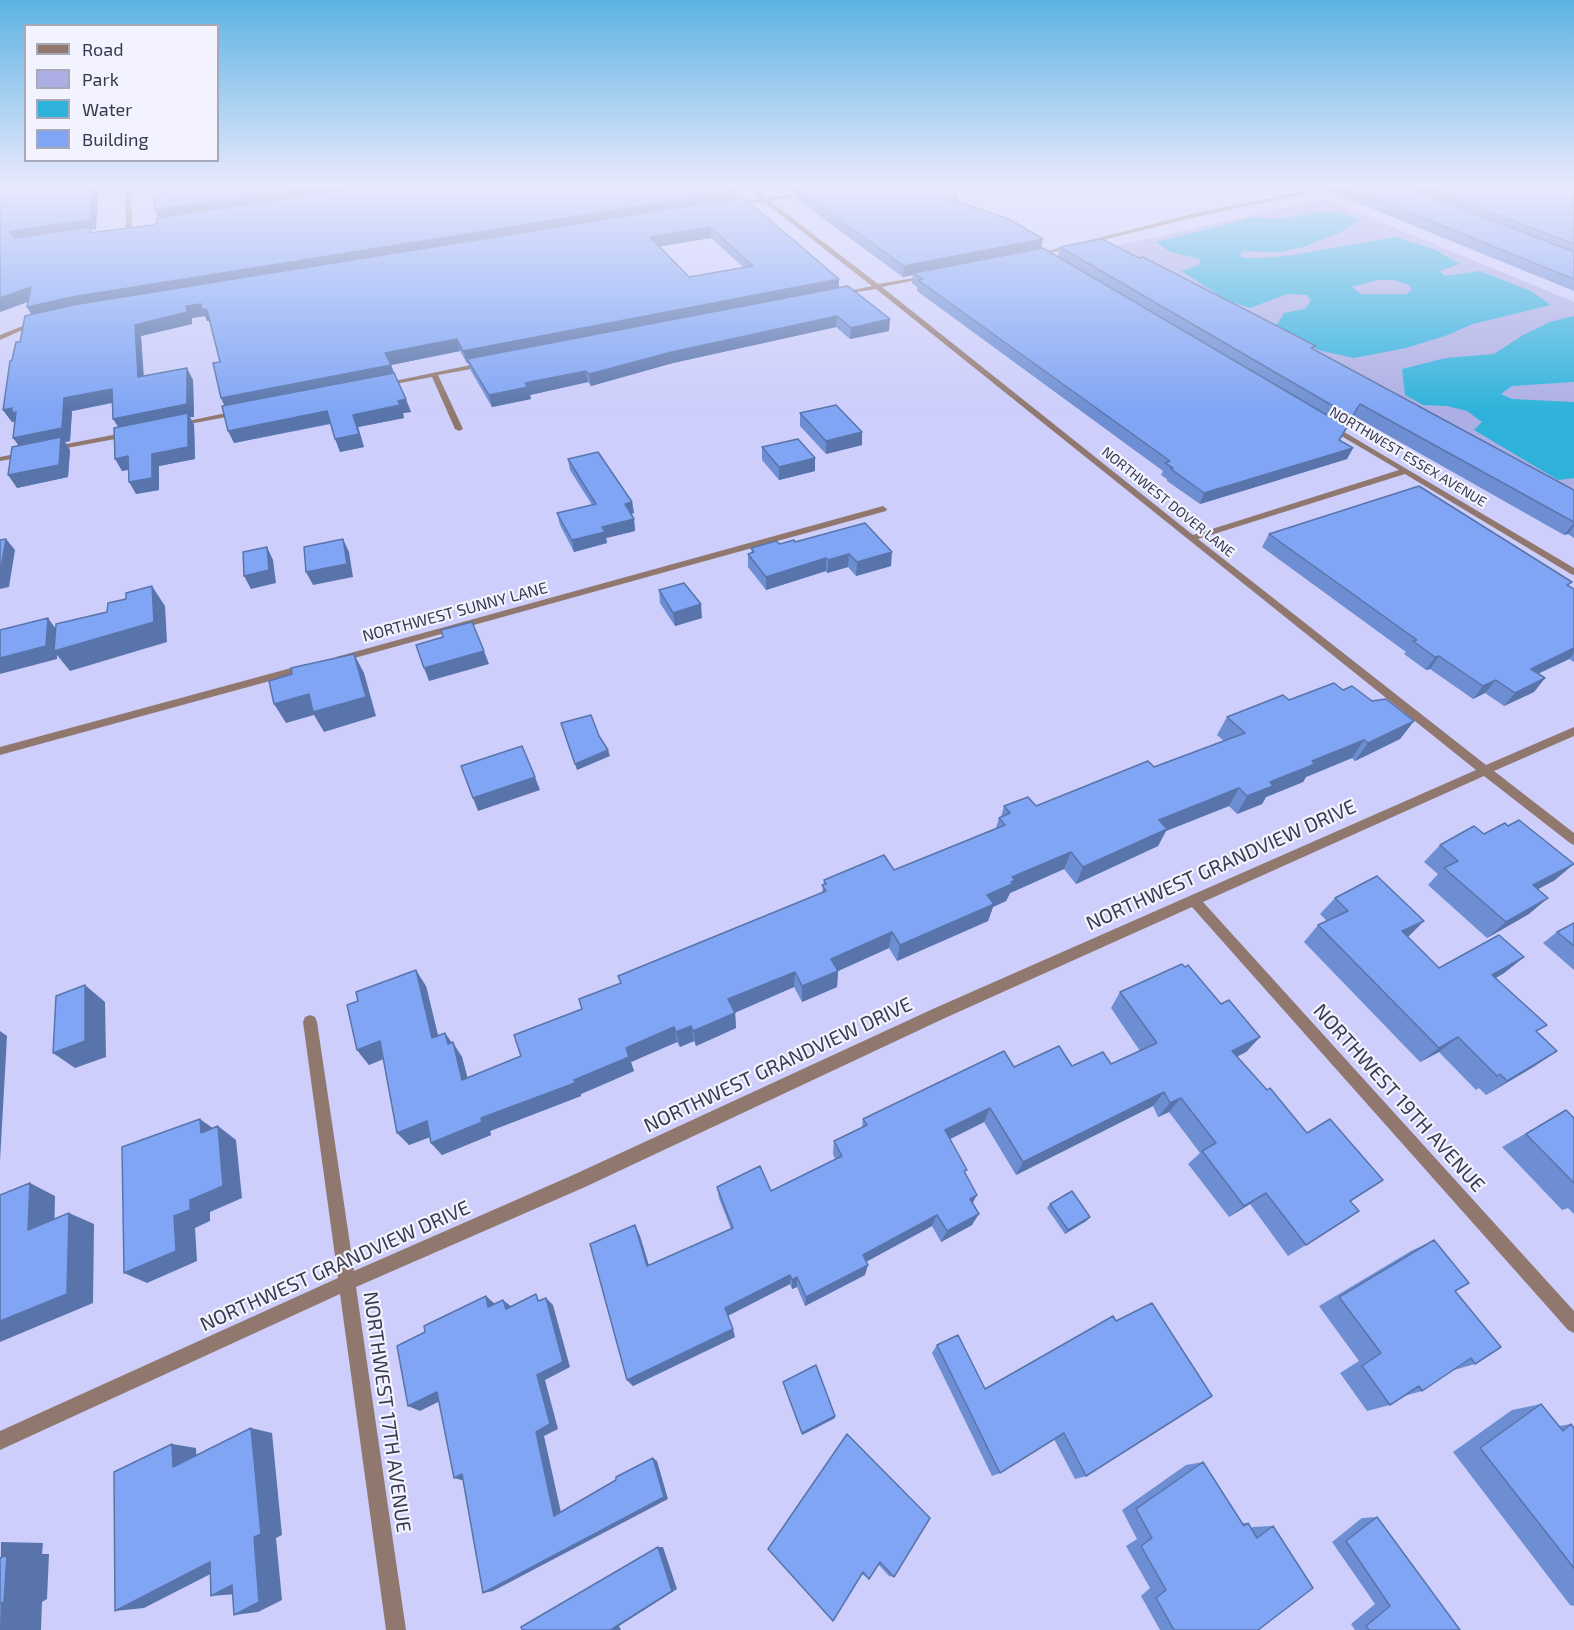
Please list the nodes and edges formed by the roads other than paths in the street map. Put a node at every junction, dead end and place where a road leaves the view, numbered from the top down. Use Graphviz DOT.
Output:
graph roads {
  1 [pos="842,260"];
  2 [pos="942,273"];
  3 [pos="876,287"];
  4 [pos="832,295"];
  5 [pos="42,321"];
  6 [pos="0,338"];
  7 [pos="492,362"];
  8 [pos="434,374"];
  9 [pos="380,385"];
  10 [pos="254,409"];
  11 [pos="1321,421"];
  12 [pos="172,425"];
  13 [pos="459,429"];
  14 [pos="137,432"];
  15 [pos="44,450"];
  16 [pos="32,452"];
  17 [pos="0,459"];
  18 [pos="1405,471"];
  19 [pos="883,509"];
  20 [pos="1191,538"];
  21 [pos="1574,572"];
  22 [pos="331,661"];
  23 [pos="320,664"];
  24 [pos="1574,731"];
  25 [pos="0,751"];
  26 [pos="1486,771"];
  27 [pos="1574,840"];
  28 [pos="1193,899"];
  29 [pos="310,1022"];
  30 [pos="347,1282"];
  31 [pos="1574,1324"];
  32 [pos="0,1441"];
  33 [pos="396,1630"];
  1 -- 3 [label="street, NORTHWEST DOVER LANE"];
  2 -- 3 [label="street"];
  3 -- 4 [label="street"];
  3 -- 20 [label="street, NORTHWEST DOVER LANE"];
  5 -- 6 [label="street"];
  7 -- 8 [label="street"];
  8 -- 9 [label="street"];
  8 -- 13 [label="street"];
  10 -- 12 [label="street"];
  11 -- 18 [label="street, NORTHWEST ESSEX AVENUE"];
  14 -- 15 [label="street"];
  16 -- 17 [label="street"];
  18 -- 20 [label="street"];
  18 -- 21 [label="street, NORTHWEST ESSEX AVENUE"];
  19 -- 22 [label="street, NORTHWEST SUNNY LANE"];
  20 -- 26 [label="street, NORTHWEST DOVER LANE"];
  23 -- 25 [label="street"];
  24 -- 26 [label="street, NORTHWEST GRANDVIEW DRIVE"];
  26 -- 27 [label="street, NORTHWEST DOVER LANE"];
  26 -- 28 [label="street, NORTHWEST GRANDVIEW DRIVE"];
  28 -- 30 [label="street, NORTHWEST GRANDVIEW DRIVE"];
  28 -- 31 [label="street, NORTHWEST 19TH AVENUE"];
  29 -- 30 [label="street, NORTHWEST 17TH AVENUE"];
  30 -- 32 [label="street, NORTHWEST GRANDVIEW DRIVE"];
  30 -- 33 [label="street, NORTHWEST 17TH AVENUE"];
}
